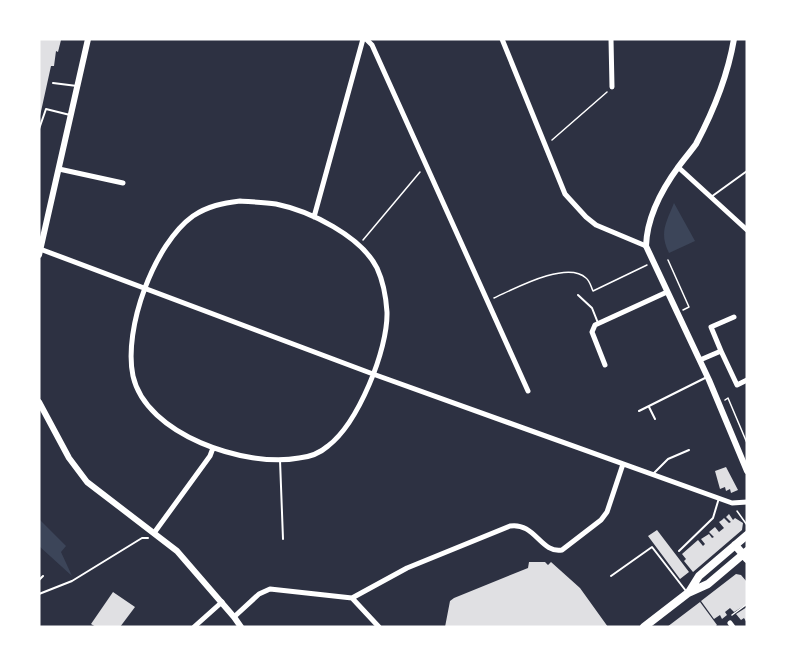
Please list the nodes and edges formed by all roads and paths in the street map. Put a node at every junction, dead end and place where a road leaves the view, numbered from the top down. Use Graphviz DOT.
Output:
graph roads {
  1 [pos="88,39"];
  2 [pos="364,39"];
  3 [pos="502,39"];
  4 [pos="611,39"];
  5 [pos="734,39"];
  6 [pos="52,83"];
  7 [pos="77,86"];
  8 [pos="612,87"];
  9 [pos="70,115"];
  10 [pos="39,129"];
  11 [pos="544,147"];
  12 [pos="678,167"];
  13 [pos="59,169"];
  14 [pos="422,169"];
  15 [pos="747,171"];
  16 [pos="123,183"];
  17 [pos="711,197"];
  18 [pos="314,218"];
  19 [pos="747,230"];
  20 [pos="359,245"];
  21 [pos="646,246"];
  22 [pos="40,252"];
  23 [pos="668,260"];
  24 [pos="647,264"];
  25 [pos="145,288"];
  26 [pos="667,292"];
  27 [pos="578,295"];
  28 [pos="493,298"];
  29 [pos="677,313"];
  30 [pos="734,317"];
  31 [pos="598,323"];
  32 [pos="721,351"];
  33 [pos="700,360"];
  34 [pos="605,365"];
  35 [pos="373,374"];
  36 [pos="707,377"];
  37 [pos="747,380"];
  38 [pos="528,391"];
  39 [pos="724,400"];
  40 [pos="39,402"];
  41 [pos="649,406"];
  42 [pos="639,411"];
  43 [pos="655,418"];
  44 [pos="747,443"];
  45 [pos="213,448"];
  46 [pos="689,450"];
  47 [pos="280,460"];
  48 [pos="623,464"];
  49 [pos="747,471"];
  50 [pos="653,474"];
  51 [pos="719,498"];
  52 [pos="747,502"];
  53 [pos="737,511"];
  54 [pos="747,525"];
  55 [pos="154,533"];
  56 [pos="747,535"];
  57 [pos="148,538"];
  58 [pos="283,539"];
  59 [pos="735,545"];
  60 [pos="679,551"];
  61 [pos="746,555"];
  62 [pos="43,576"];
  63 [pos="612,576"];
  64 [pos="39,580"];
  65 [pos="688,593"];
  66 [pos="39,594"];
  67 [pos="352,598"];
  68 [pos="222,602"];
  69 [pos="747,604"];
  70 [pos="234,617"];
  71 [pos="731,622"];
  72 [pos="194,627"];
  73 [pos="241,627"];
  74 [pos="378,627"];
  75 [pos="644,627"];
  1 -- 7 [label="street"];
  2 -- 18 [label="street"];
  2 -- 38 [label="street"];
  3 -- 11 [label="street"];
  4 -- 8 [label="street"];
  5 -- 12 [label="street"];
  6 -- 7 [label="lane"];
  7 -- 9 [label="street"];
  8 -- 11 [label="path"];
  9 -- 10 [label="lane"];
  9 -- 13 [label="street"];
  11 -- 21 [label="street"];
  12 -- 17 [label="street"];
  12 -- 21 [label="street"];
  13 -- 16 [label="street"];
  13 -- 22 [label="street"];
  14 -- 20 [label="path"];
  15 -- 17 [label="lane"];
  17 -- 19 [label="street"];
  18 -- 20 [label="street"];
  18 -- 25 [label="street"];
  20 -- 35 [label="street"];
  21 -- 26 [label="street"];
  22 -- 25 [label="street"];
  23 -- 29 [label="path"];
  24 -- 28 [label="path"];
  25 -- 35 [label="street"];
  25 -- 45 [label="street"];
  26 -- 29 [label="street"];
  26 -- 31 [label="street"];
  27 -- 31 [label="lane"];
  29 -- 33 [label="street"];
  30 -- 32 [label="street"];
  31 -- 34 [label="street"];
  32 -- 33 [label="street"];
  32 -- 37 [label="street"];
  33 -- 36 [label="street"];
  35 -- 47 [label="street"];
  35 -- 48 [label="street"];
  36 -- 41 [label="lane"];
  36 -- 49 [label="street"];
  39 -- 44 [label="path"];
  40 -- 55 [label="street"];
  41 -- 42 [label="lane"];
  41 -- 43 [label="lane"];
  45 -- 47 [label="street"];
  45 -- 55 [label="street"];
  46 -- 50 [label="lane"];
  47 -- 58 [label="lane"];
  48 -- 50 [label="street"];
  48 -- 67 [label="street"];
  50 -- 51 [label="street"];
  51 -- 52 [label="street"];
  51 -- 60 [label="lane"];
  53 -- 54 [label="path"];
  55 -- 68 [label="street"];
  56 -- 59 [label="main road"];
  57 -- 66 [label="lane"];
  59 -- 61 [label="main road"];
  59 -- 65 [label="main road"];
  61 -- 65 [label="main road"];
  62 -- 64 [label="lane"];
  63 -- 65 [label="lane"];
  65 -- 75 [label="main road"];
  67 -- 70 [label="street"];
  67 -- 74 [label="street"];
  68 -- 70 [label="street"];
  68 -- 72 [label="street"];
  69 -- 71 [label="path"];
  70 -- 73 [label="street"];
}
